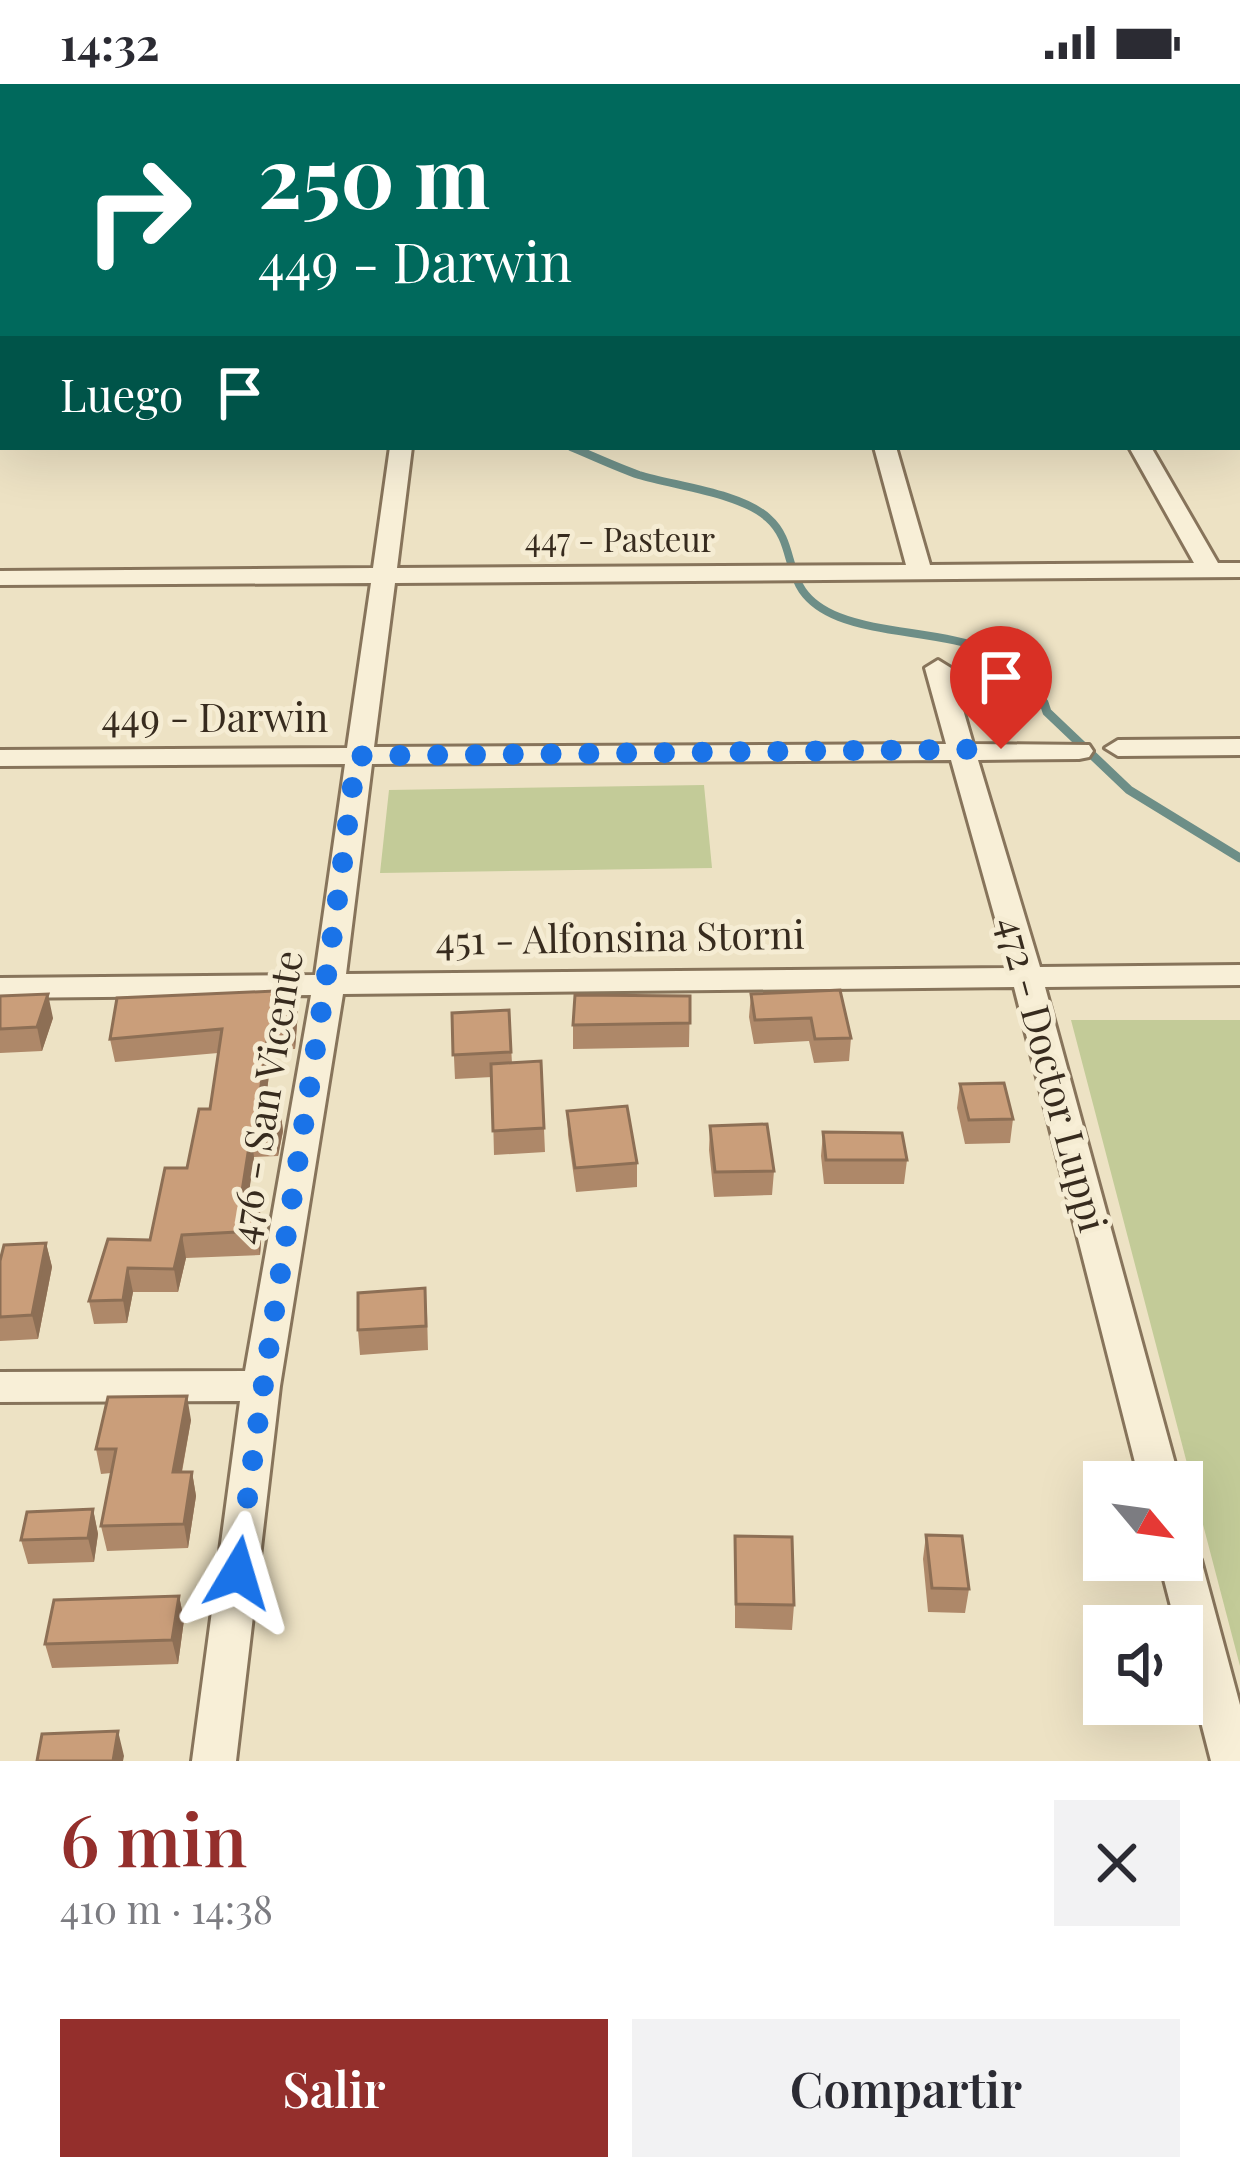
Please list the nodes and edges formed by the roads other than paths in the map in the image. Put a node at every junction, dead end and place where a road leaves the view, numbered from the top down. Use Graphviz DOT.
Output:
graph roads {
  1 [pos="401,450"];
  2 [pos="887,450"];
  3 [pos="1142,450"];
  4 [pos="1210,570"];
  5 [pos="1240,570"];
  6 [pos="920,572"];
  7 [pos="386,574"];
  8 [pos="0,578"];
  9 [pos="938,668"];
  10 [pos="1240,746"];
  11 [pos="1118,748"];
  12 [pos="963,749"];
  13 [pos="1078,751"];
  14 [pos="356,756"];
  15 [pos="0,758"];
  16 [pos="1240,975"];
  17 [pos="1027,976"];
  18 [pos="329,983"];
  19 [pos="0,988"];
  20 [pos="261,1385"];
  21 [pos="0,1387"];
  22 [pos="1154,1461"];
  23 [pos="1186,1581"];
  24 [pos="214,1761"];
  25 [pos="1233,1761"];
  1 -- 7 [label="street, 476 - San Vicente"];
  2 -- 6 [label="street"];
  3 -- 4 [label="street"];
  4 -- 5 [label="street, 447 - Pasteur"];
  4 -- 6 [label="street, 447 - Pasteur"];
  6 -- 7 [label="street, 447 - Pasteur"];
  7 -- 8 [label="street, 447 - Pasteur"];
  7 -- 14 [label="street, 476 - San Vicente"];
  9 -- 12 [label="street, 472 - Doctor Luppi"];
  10 -- 11 [label="street"];
  12 -- 13 [label="street, 449 - Darwin"];
  12 -- 14 [label="street, 449 - Darwin"];
  12 -- 17 [label="street, 472 - Doctor Luppi"];
  14 -- 15 [label="street, 449 - Darwin"];
  14 -- 18 [label="street, 476 - San Vicente"];
  16 -- 17 [label="street, 451 - Alfonsina Storni"];
  17 -- 18 [label="street, 451 - Alfonsina Storni"];
  17 -- 22 [label="street, 472 - Doctor Luppi"];
  18 -- 19 [label="street, 451 - Alfonsina Storni"];
  18 -- 20 [label="street, 476 - San Vicente"];
  20 -- 21 [label="street"];
  20 -- 24 [label="street, 476 - San Vicente"];
  23 -- 25 [label="street"];
}
